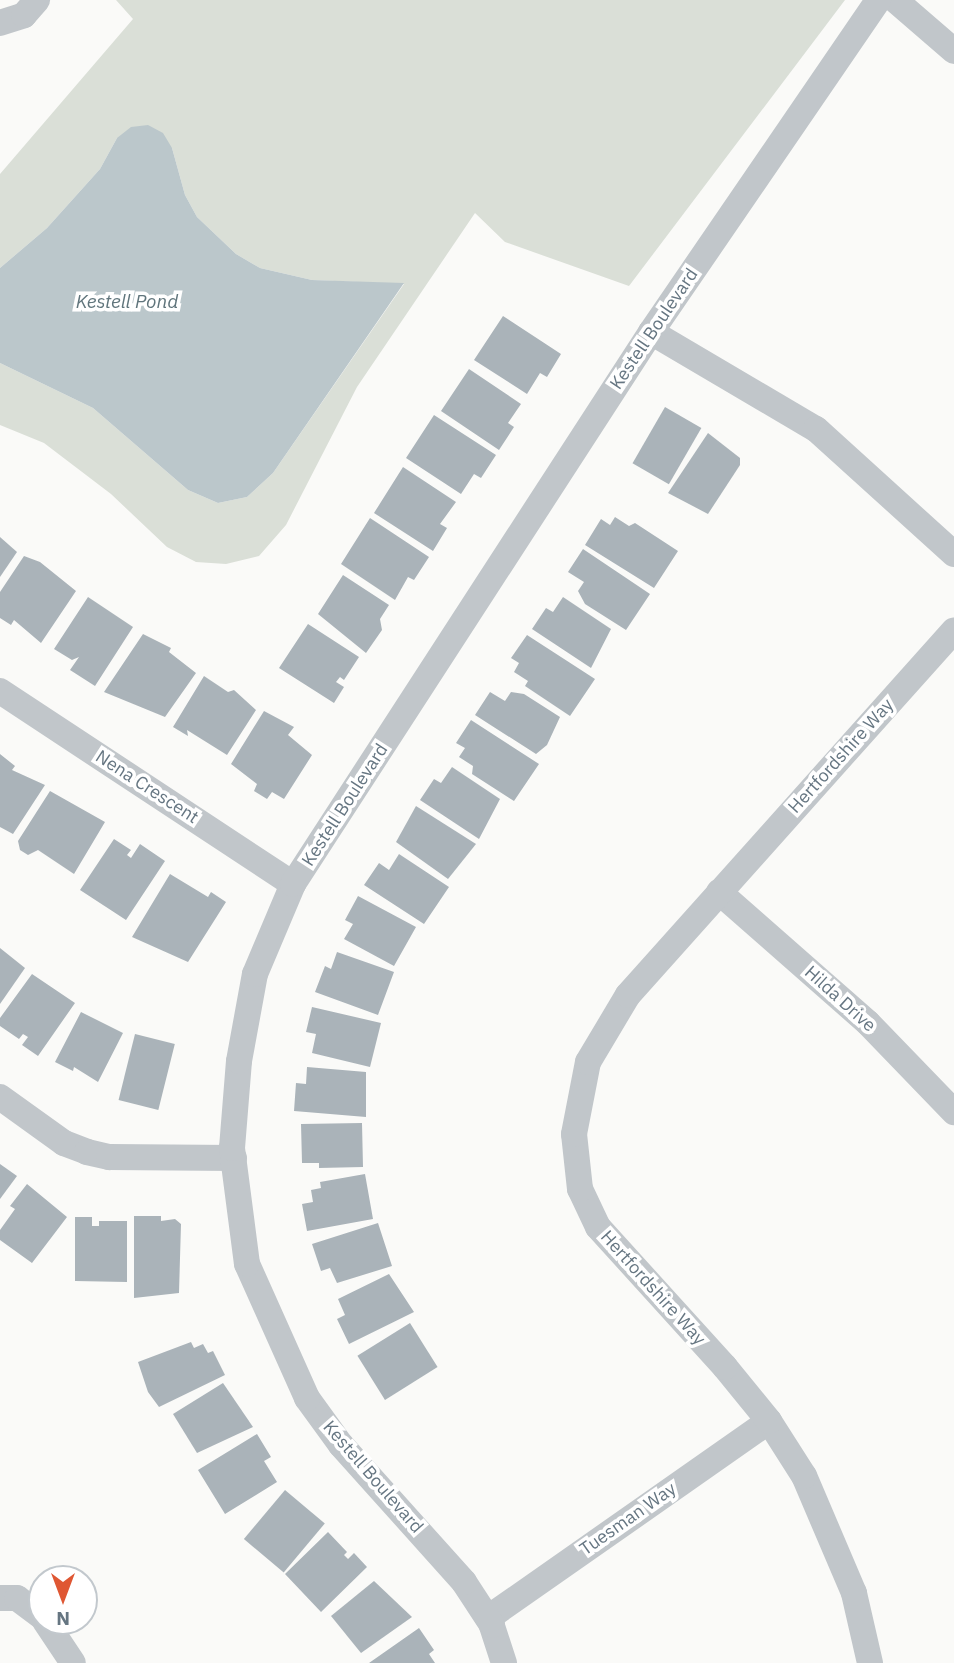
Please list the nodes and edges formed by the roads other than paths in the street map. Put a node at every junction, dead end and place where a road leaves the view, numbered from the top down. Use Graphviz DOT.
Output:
graph roads {
  1 [pos="37,0"];
  2 [pos="878,0"];
  3 [pos="895,0"];
  4 [pos="0,24"];
  5 [pos="954,51"];
  6 [pos="651,332"];
  7 [pos="954,554"];
  8 [pos="954,631"];
  9 [pos="0,691"];
  10 [pos="293,884"];
  11 [pos="719,892"];
  12 [pos="0,1097"];
  13 [pos="954,1111"];
  14 [pos="234,1158"];
  15 [pos="769,1421"];
  16 [pos="0,1598"];
  17 [pos="28,1607"];
  18 [pos="488,1618"];
  19 [pos="54,1635"];
  20 [pos="74,1663"];
  21 [pos="505,1663"];
  22 [pos="870,1663"];
  1 -- 4 [label="street"];
  2 -- 6 [label="street, Kestell Boulevard"];
  3 -- 5 [label="street"];
  6 -- 7 [label="street"];
  6 -- 10 [label="street, Kestell Boulevard"];
  8 -- 11 [label="street, Hertfordshire Way"];
  9 -- 10 [label="street, Nena Crescent"];
  10 -- 14 [label="street, Kestell Boulevard"];
  11 -- 13 [label="street, Hilda Drive"];
  11 -- 15 [label="street, Hertfordshire Way"];
  12 -- 14 [label="street"];
  14 -- 18 [label="street, Kestell Boulevard"];
  15 -- 18 [label="street, Tuesman Way"];
  15 -- 22 [label="street, Hertfordshire Way"];
  16 -- 17 [label="street"];
  18 -- 21 [label="street, Kestell Boulevard"];
  19 -- 20 [label="street"];
}
